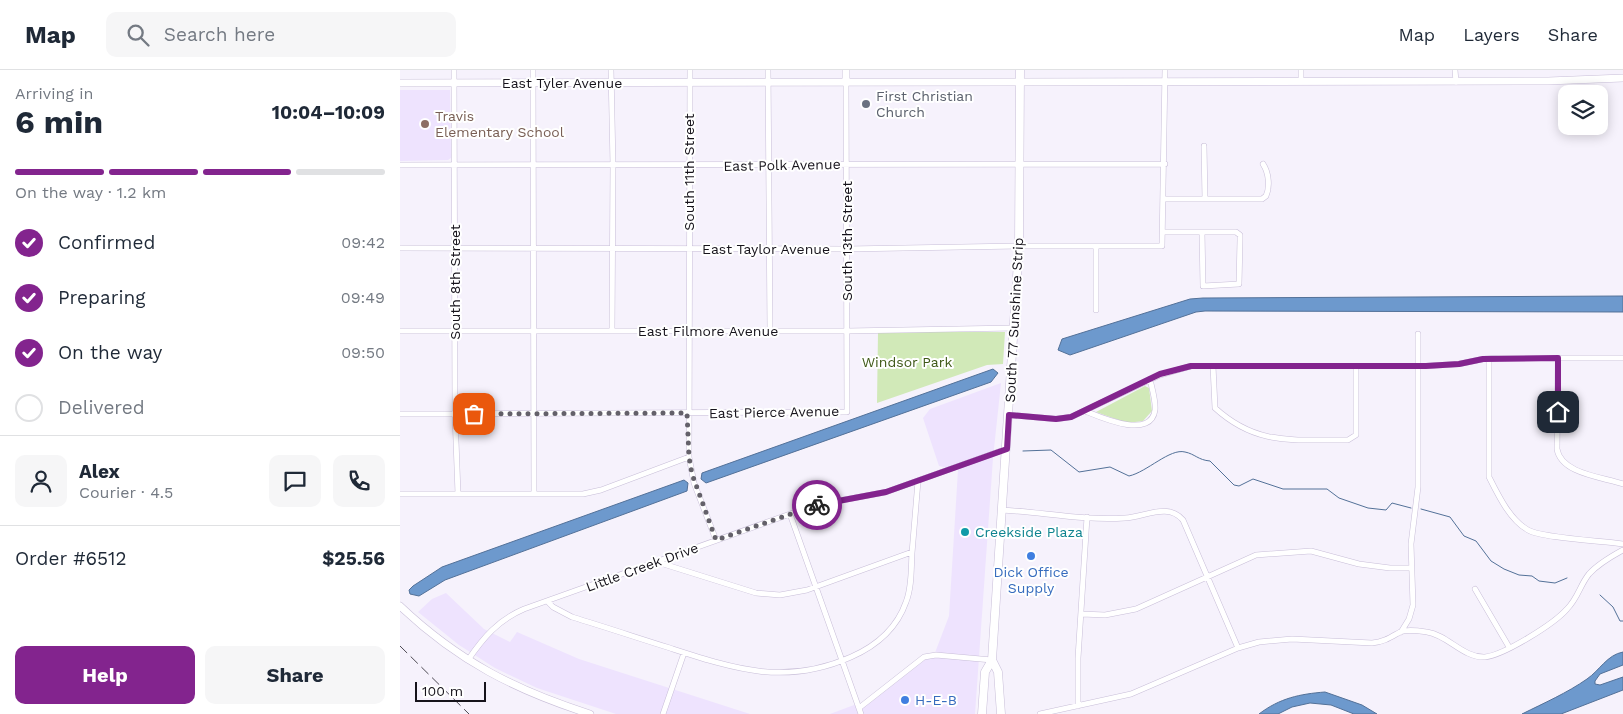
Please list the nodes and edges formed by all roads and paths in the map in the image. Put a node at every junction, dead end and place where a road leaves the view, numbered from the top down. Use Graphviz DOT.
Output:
graph roads {
  1 [pos="454,70"];
  2 [pos="533,70"];
  3 [pos="611,70"];
  4 [pos="690,70"];
  5 [pos="768,70"];
  6 [pos="846,70"];
  7 [pos="1020,70"];
  8 [pos="1165,70"];
  9 [pos="1301,70"];
  10 [pos="1455,70"];
  11 [pos="1623,78"];
  12 [pos="1165,81"];
  13 [pos="1301,81"];
  14 [pos="690,82"];
  15 [pos="768,82"];
  16 [pos="846,82"];
  17 [pos="1020,82"];
  18 [pos="1456,82"];
  19 [pos="611,83"];
  20 [pos="400,84"];
  21 [pos="454,84"];
  22 [pos="533,84"];
  23 [pos="1204,146"];
  24 [pos="1021,163"];
  25 [pos="768,164"];
  26 [pos="846,164"];
  27 [pos="1165,164"];
  28 [pos="1263,164"];
  29 [pos="400,165"];
  30 [pos="455,165"];
  31 [pos="533,165"];
  32 [pos="613,165"];
  33 [pos="689,166"];
  34 [pos="1164,199"];
  35 [pos="1205,199"];
  36 [pos="1163,232"];
  37 [pos="1202,232"];
  38 [pos="1019,246"];
  39 [pos="1096,246"];
  40 [pos="400,248"];
  41 [pos="456,248"];
  42 [pos="533,248"];
  43 [pos="612,249"];
  44 [pos="689,249"];
  45 [pos="768,249"];
  46 [pos="847,249"];
  47 [pos="1096,310"];
  48 [pos="1015,328"];
  49 [pos="400,331"];
  50 [pos="455,331"];
  51 [pos="532,331"];
  52 [pos="612,331"];
  53 [pos="689,331"];
  54 [pos="770,331"];
  55 [pos="847,331"];
  56 [pos="1418,334"];
  57 [pos="1558,358"];
  58 [pos="1623,358"];
  59 [pos="1489,359"];
  60 [pos="1213,366"];
  61 [pos="1356,366"];
  62 [pos="1418,366"];
  63 [pos="1150,379"];
  64 [pos="1085,411"];
  65 [pos="847,412"];
  66 [pos="687,413"];
  67 [pos="400,414"];
  68 [pos="455,414"];
  69 [pos="534,414"];
  70 [pos="1009,415"];
  71 [pos="1007,449"];
  72 [pos="689,457"];
  73 [pos="918,481"];
  74 [pos="1623,484"];
  75 [pos="400,494"];
  76 [pos="458,494"];
  77 [pos="534,494"];
  78 [pos="1001,510"];
  79 [pos="790,514"];
  80 [pos="1088,517"];
  81 [pos="716,540"];
  82 [pos="1623,544"];
  83 [pos="1623,550"];
  84 [pos="912,552"];
  85 [pos="657,562"];
  86 [pos="1411,568"];
  87 [pos="1207,577"];
  88 [pos="816,587"];
  89 [pos="1475,589"];
  90 [pos="548,602"];
  91 [pos="400,606"];
  92 [pos="1082,614"];
  93 [pos="1401,632"];
  94 [pos="1509,647"];
  95 [pos="1238,648"];
  96 [pos="684,653"];
  97 [pos="992,660"];
  98 [pos="467,661"];
  99 [pos="842,661"];
  100 [pos="1078,706"];
  101 [pos="859,708"];
  102 [pos="590,714"];
  103 [pos="663,714"];
  104 [pos="861,714"];
  105 [pos="982,714"];
  106 [pos="1001,714"];
  107 [pos="1040,714"];
  1 -- 21 [label="street, South 8th Street"];
  2 -- 22 [label="street"];
  3 -- 19 [label="street"];
  4 -- 14 [label="street, South 11th Street"];
  5 -- 15 [label="street"];
  6 -- 16 [label="main road, South 13th Street"];
  7 -- 17 [label="main road, South 77 Sunshine Strip"];
  8 -- 12 [label="street"];
  9 -- 13 [label="street"];
  10 -- 18 [label="street"];
  11 -- 18 [label="main road, East Tyler Avenue"];
  12 -- 13 [label="main road, East Tyler Avenue"];
  12 -- 17 [label="main road, East Tyler Avenue"];
  12 -- 27 [label="street"];
  13 -- 18 [label="main road, East Tyler Avenue"];
  14 -- 15 [label="main road, East Tyler Avenue"];
  14 -- 19 [label="main road, East Tyler Avenue"];
  14 -- 33 [label="street, South 11th Street"];
  15 -- 16 [label="main road, East Tyler Avenue"];
  15 -- 25 [label="street"];
  16 -- 17 [label="main road, East Tyler Avenue"];
  16 -- 26 [label="street, South 13th Street"];
  17 -- 24 [label="main road, South 77 Sunshine Strip"];
  19 -- 22 [label="main road, East Tyler Avenue"];
  19 -- 32 [label="street"];
  20 -- 21 [label="main road, East Tyler Avenue"];
  21 -- 22 [label="main road, East Tyler Avenue"];
  21 -- 30 [label="street, South 8th Street"];
  22 -- 31 [label="street"];
  23 -- 35 [label="street"];
  24 -- 26 [label="street, East Polk Avenue"];
  24 -- 27 [label="street, East Polk Avenue"];
  24 -- 38 [label="main road, South 77 Sunshine Strip"];
  25 -- 26 [label="street, East Polk Avenue"];
  25 -- 33 [label="street, East Polk Avenue"];
  25 -- 45 [label="street"];
  26 -- 46 [label="street, South 13th Street"];
  27 -- 34 [label="street"];
  28 -- 35 [label="street"];
  29 -- 30 [label="street, East Polk Avenue"];
  30 -- 31 [label="street, East Polk Avenue"];
  30 -- 41 [label="street, South 8th Street"];
  31 -- 32 [label="street, East Polk Avenue"];
  31 -- 42 [label="street"];
  32 -- 33 [label="street, East Polk Avenue"];
  32 -- 43 [label="street"];
  33 -- 44 [label="street, South 11th Street"];
  34 -- 35 [label="street"];
  34 -- 36 [label="street"];
  36 -- 37 [label="street"];
  36 -- 39 [label="street, East Taylor Avenue"];
  37 -- 37 [label="street"];
  38 -- 39 [label="street, East Taylor Avenue"];
  38 -- 46 [label="street, East Taylor Avenue"];
  38 -- 48 [label="main road, South 77 Sunshine Strip"];
  39 -- 47 [label="street"];
  40 -- 41 [label="street, East Taylor Avenue"];
  41 -- 42 [label="street, East Taylor Avenue"];
  41 -- 50 [label="street, South 8th Street"];
  42 -- 43 [label="street, East Taylor Avenue"];
  42 -- 51 [label="street"];
  43 -- 44 [label="street, East Taylor Avenue"];
  43 -- 52 [label="street"];
  44 -- 45 [label="street, East Taylor Avenue"];
  44 -- 53 [label="street, South 11th Street"];
  45 -- 46 [label="street, East Taylor Avenue"];
  45 -- 54 [label="street"];
  46 -- 55 [label="street, South 13th Street"];
  48 -- 55 [label="street, East Filmore Avenue"];
  48 -- 70 [label="main road, South 77 Sunshine Strip"];
  49 -- 50 [label="street, East Filmore Avenue"];
  50 -- 51 [label="street, East Filmore Avenue"];
  50 -- 68 [label="street, South 8th Street"];
  51 -- 52 [label="street, East Filmore Avenue"];
  51 -- 69 [label="street"];
  52 -- 53 [label="street, East Filmore Avenue"];
  53 -- 54 [label="street, East Filmore Avenue"];
  53 -- 66 [label="street, South 11th Street"];
  54 -- 55 [label="street, East Filmore Avenue"];
  55 -- 65 [label="street, South 13th Street"];
  56 -- 62 [label="street"];
  57 -- 58 [label="street"];
  57 -- 59 [label="street"];
  57 -- 74 [label="street"];
  59 -- 62 [label="street"];
  59 -- 82 [label="street"];
  60 -- 61 [label="street"];
  60 -- 61 [label="street"];
  60 -- 63 [label="street"];
  61 -- 62 [label="street"];
  62 -- 86 [label="street"];
  63 -- 64 [label="street"];
  63 -- 64 [label="street"];
  64 -- 70 [label="street"];
  65 -- 66 [label="street, East Pierce Avenue"];
  66 -- 69 [label="street, East Pierce Avenue"];
  66 -- 72 [label="street, South 11th Street"];
  67 -- 68 [label="street, East Pierce Avenue"];
  68 -- 69 [label="street, East Pierce Avenue"];
  68 -- 76 [label="street, South 8th Street"];
  69 -- 77 [label="street"];
  70 -- 71 [label="main road, South 77 Sunshine Strip"];
  71 -- 73 [label="street, Little Creek Drive"];
  71 -- 78 [label="main road, South 77 Sunshine Strip"];
  72 -- 77 [label="street"];
  72 -- 81 [label="street, South 11th Street"];
  73 -- 79 [label="street, Little Creek Drive"];
  73 -- 84 [label="street"];
  75 -- 76 [label="street"];
  76 -- 77 [label="street"];
  78 -- 80 [label="street"];
  78 -- 97 [label="main road, South 77 Sunshine Strip"];
  79 -- 81 [label="street, Little Creek Drive"];
  79 -- 88 [label="street"];
  80 -- 87 [label="street"];
  80 -- 92 [label="street"];
  81 -- 85 [label="street, Little Creek Drive"];
  83 -- 94 [label="street"];
  84 -- 88 [label="street"];
  84 -- 99 [label="street"];
  85 -- 88 [label="street"];
  85 -- 90 [label="street, Little Creek Drive"];
  86 -- 87 [label="street"];
  86 -- 93 [label="street"];
  87 -- 92 [label="street"];
  87 -- 95 [label="street"];
  88 -- 99 [label="street"];
  89 -- 94 [label="street"];
  90 -- 96 [label="street"];
  90 -- 98 [label="street, Little Creek Drive"];
  91 -- 98 [label="main road"];
  92 -- 100 [label="street"];
  93 -- 94 [label="street"];
  93 -- 95 [label="street"];
  95 -- 100 [label="street"];
  96 -- 99 [label="street"];
  96 -- 103 [label="street"];
  97 -- 101 [label="street"];
  97 -- 105 [label="main road"];
  97 -- 106 [label="main road"];
  98 -- 102 [label="main road"];
  99 -- 101 [label="street"];
  100 -- 107 [label="street"];
  101 -- 104 [label="street"];
}
